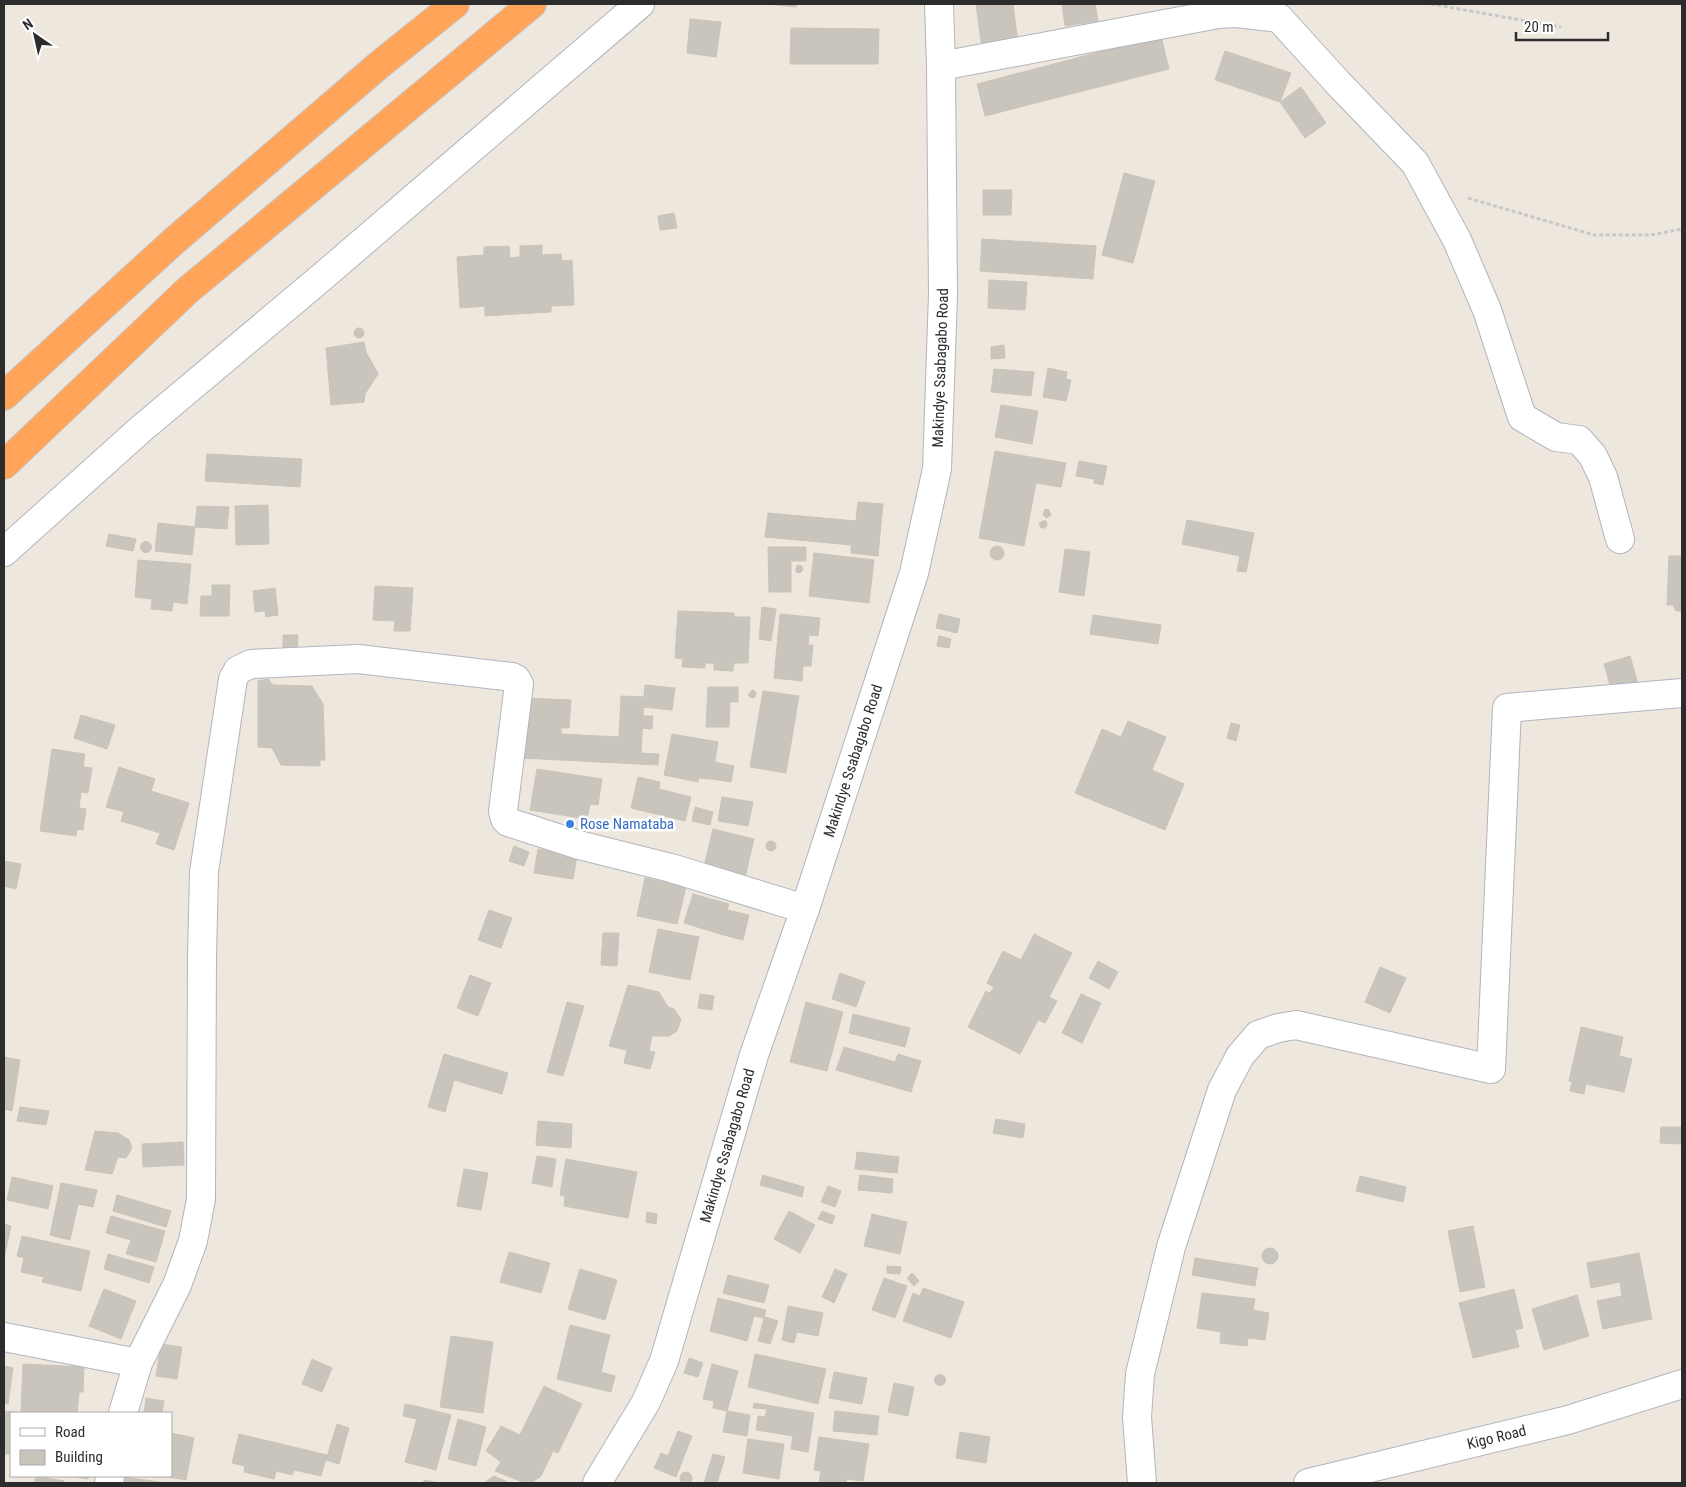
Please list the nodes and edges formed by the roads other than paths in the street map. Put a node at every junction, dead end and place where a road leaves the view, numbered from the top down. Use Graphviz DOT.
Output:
graph roads {
  1 [pos="455,4"];
  2 [pos="532,4"];
  3 [pos="640,4"];
  4 [pos="940,9"];
  5 [pos="941,66"];
  6 [pos="4,396"];
  7 [pos="4,465"];
  8 [pos="1620,539"];
  9 [pos="4,552"];
  10 [pos="1682,693"];
  11 [pos="805,909"];
  12 [pos="4,1337"];
  13 [pos="138,1363"];
  14 [pos="1682,1384"];
  15 [pos="123,1412"];
  16 [pos="597,1483"];
  17 [pos="1142,1483"];
  18 [pos="1308,1483"];
  1 -- 6 [label="highway"];
  2 -- 7 [label="highway"];
  3 -- 9 [label="street"];
  4 -- 5 [label="street, Makindye Ssabagabo Road"];
  5 -- 8 [label="street"];
  5 -- 11 [label="street, Makindye Ssabagabo Road"];
  10 -- 17 [label="street"];
  11 -- 13 [label="street"];
  11 -- 16 [label="street, Makindye Ssabagabo Road"];
  12 -- 13 [label="street"];
  13 -- 15 [label="street"];
  14 -- 18 [label="street, Kigo Road"];
}
